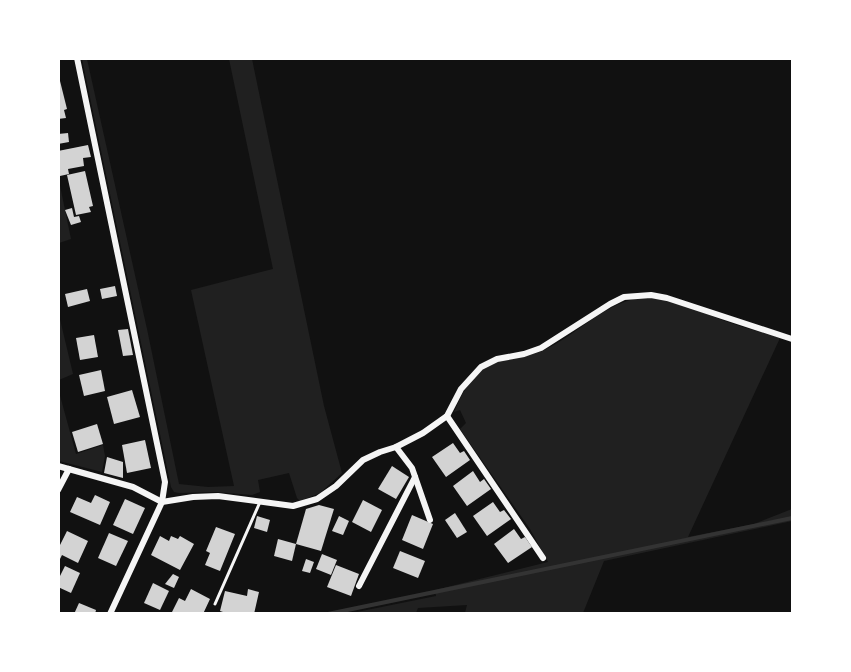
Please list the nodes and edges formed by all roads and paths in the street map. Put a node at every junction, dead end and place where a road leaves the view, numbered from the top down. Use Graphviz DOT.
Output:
graph roads {
  1 [pos="77,58"];
  2 [pos="792,339"];
  3 [pos="447,416"];
  4 [pos="396,447"];
  5 [pos="58,466"];
  6 [pos="69,469"];
  7 [pos="415,477"];
  8 [pos="58,490"];
  9 [pos="261,500"];
  10 [pos="162,502"];
  11 [pos="430,520"];
  12 [pos="543,558"];
  13 [pos="359,586"];
  14 [pos="215,603"];
  15 [pos="110,614"];
  1 -- 10 [label="street"];
  2 -- 3 [label="street"];
  3 -- 4 [label="street"];
  3 -- 12 [label="street"];
  4 -- 7 [label="street"];
  4 -- 9 [label="street"];
  5 -- 6 [label="street"];
  6 -- 8 [label="street"];
  6 -- 10 [label="street"];
  7 -- 11 [label="street"];
  7 -- 13 [label="street"];
  9 -- 10 [label="street"];
  9 -- 14 [label="lane"];
  10 -- 15 [label="street"];
}
